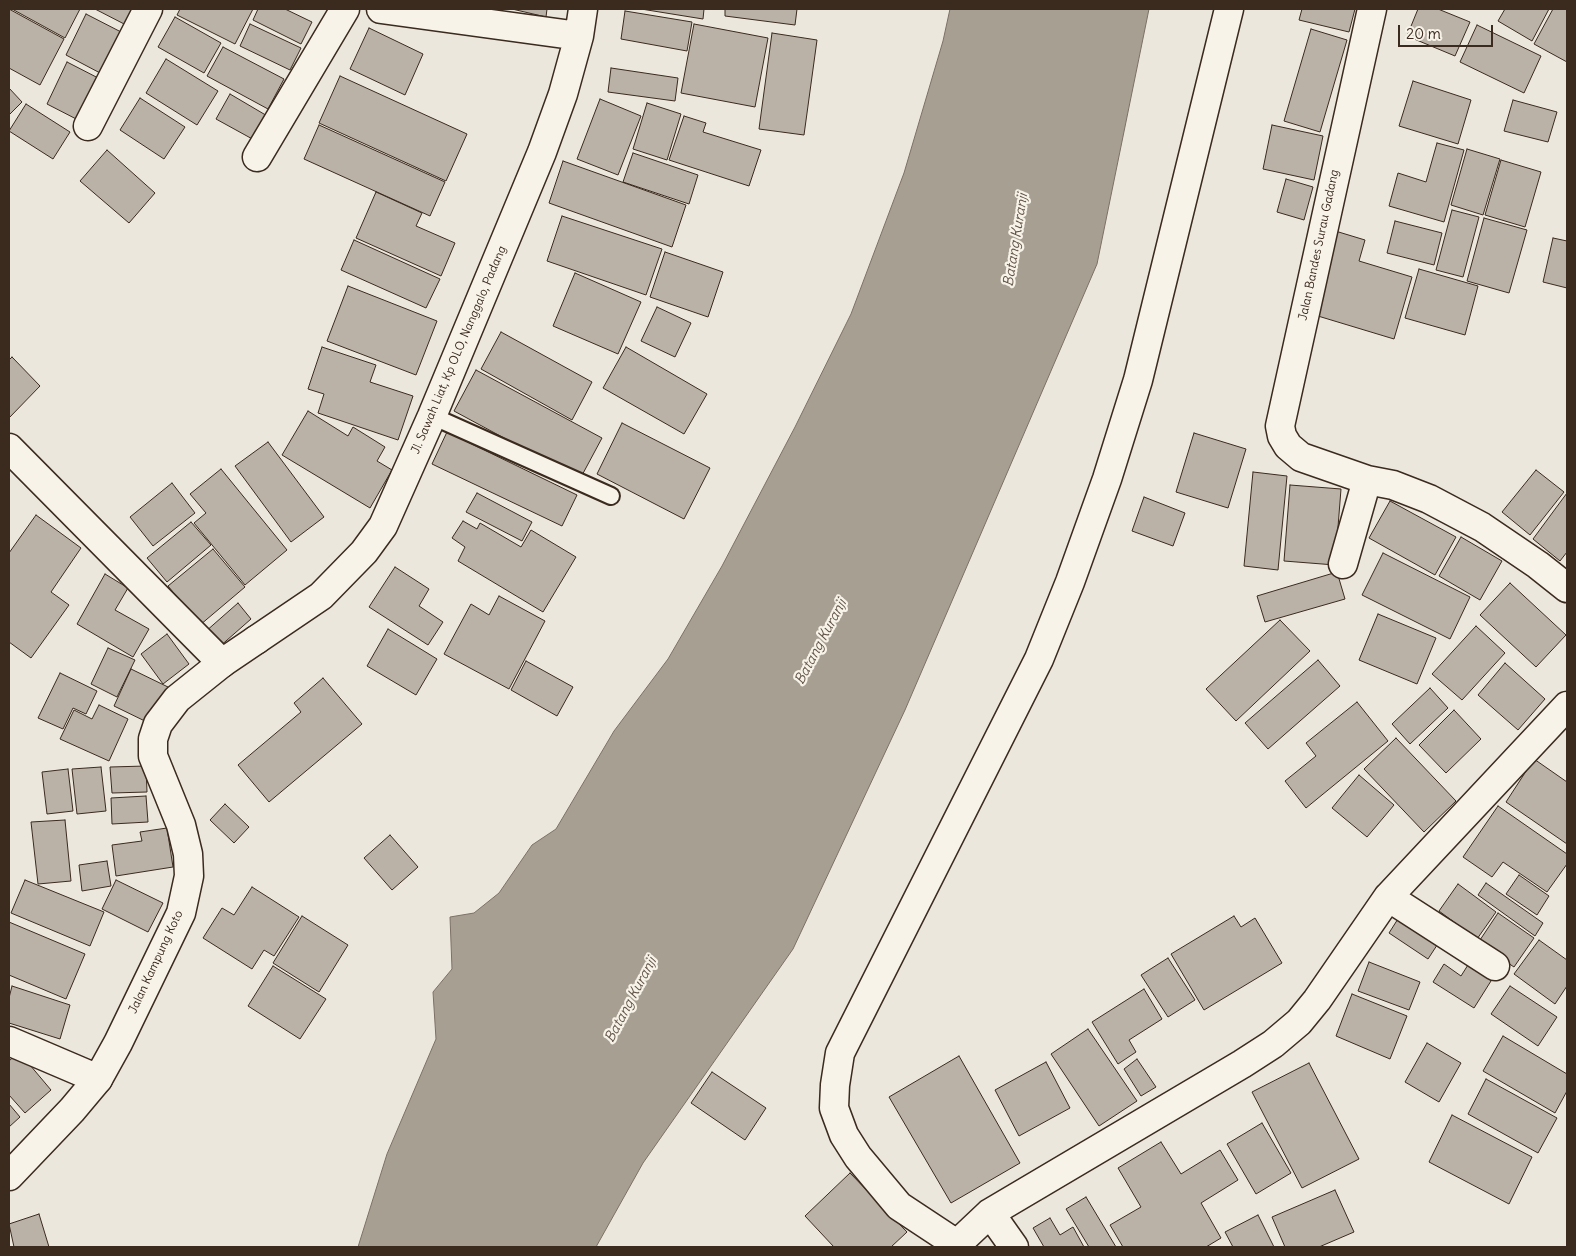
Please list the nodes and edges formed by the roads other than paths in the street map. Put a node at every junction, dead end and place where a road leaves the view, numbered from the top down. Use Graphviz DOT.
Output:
graph roads {
  1 [pos="148,9"];
  2 [pos="345,9"];
  3 [pos="381,9"];
  4 [pos="584,9"];
  5 [pos="1229,9"];
  6 [pos="1372,9"];
  7 [pos="579,36"];
  8 [pos="88,126"];
  9 [pos="257,156"];
  10 [pos="432,416"];
  11 [pos="9,448"];
  12 [pos="1367,480"];
  13 [pos="611,496"];
  14 [pos="1343,564"];
  15 [pos="1567,588"];
  16 [pos="256,640"];
  17 [pos="222,663"];
  18 [pos="1567,706"];
  19 [pos="1388,897"];
  20 [pos="1495,966"];
  21 [pos="9,1041"];
  22 [pos="98,1078"];
  23 [pos="9,1176"];
  24 [pos="990,1213"];
  25 [pos="958,1246"];
  26 [pos="1014,1247"];
  1 -- 8 [label="street"];
  2 -- 9 [label="street"];
  3 -- 7 [label="street"];
  4 -- 7 [label="street, Jl. Sawah Liat, Kp OLO, Nanggalo, Padang"];
  5 -- 25 [label="street"];
  6 -- 12 [label="street, Jalan Bandes Surau Gadang"];
  7 -- 10 [label="street, Jl. Sawah Liat, Kp OLO, Nanggalo, Padang"];
  10 -- 13 [label="lane"];
  10 -- 16 [label="street, Jl. Sawah Liat, Kp OLO, Nanggalo, Padang"];
  11 -- 17 [label="street"];
  12 -- 14 [label="street"];
  12 -- 15 [label="street"];
  16 -- 17 [label="street, Jalan Kampung Koto"];
  17 -- 22 [label="street, Jalan Kampung Koto"];
  18 -- 19 [label="street"];
  19 -- 20 [label="street"];
  19 -- 24 [label="street"];
  21 -- 22 [label="street"];
  22 -- 23 [label="street, Jalan Kampung Koto"];
  24 -- 25 [label="street"];
  24 -- 26 [label="street"];
}
